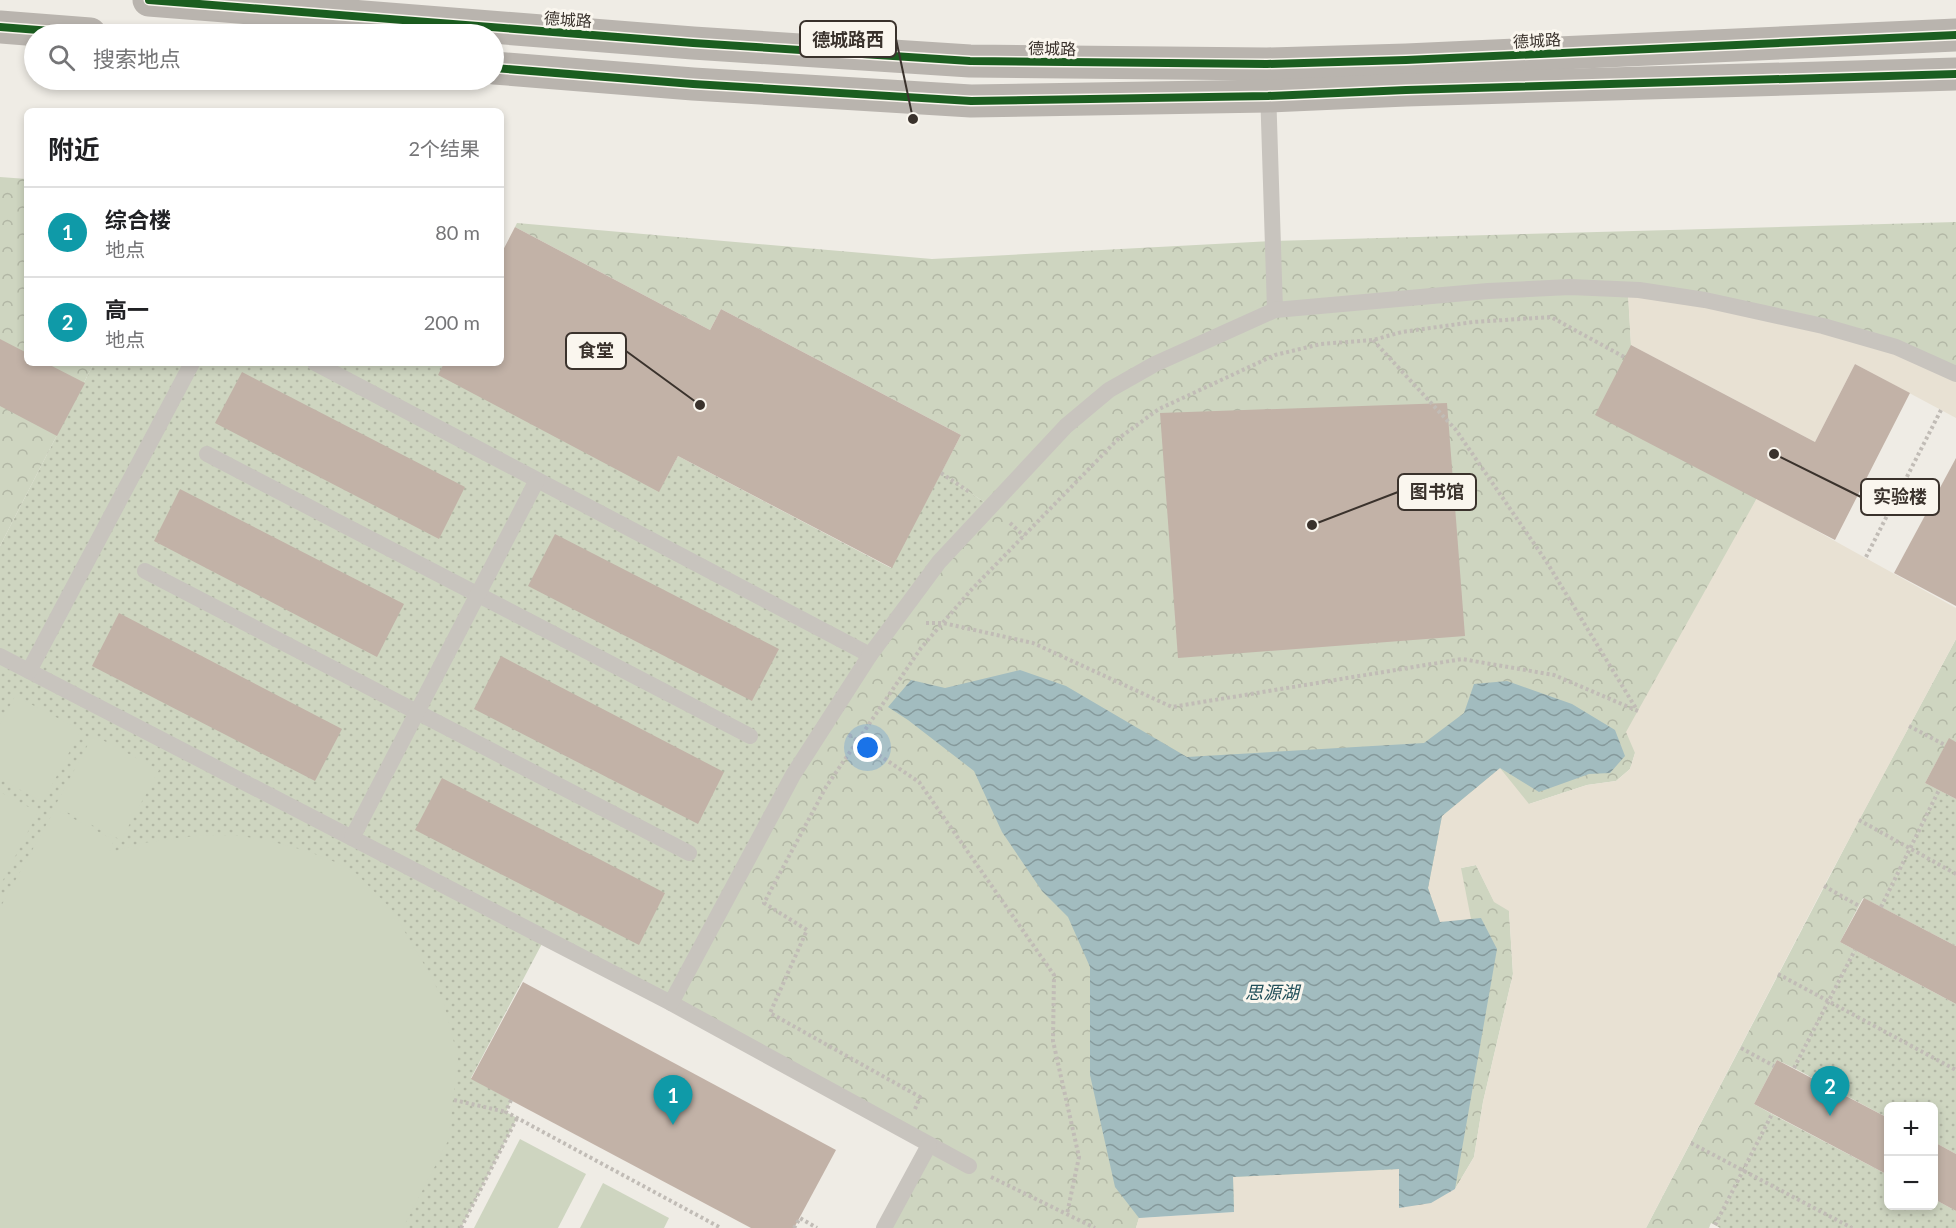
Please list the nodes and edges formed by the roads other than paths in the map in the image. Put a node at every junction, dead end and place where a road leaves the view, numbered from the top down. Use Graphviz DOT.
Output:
graph roads {
  1 [pos="148,0"];
  2 [pos="452,24"];
  3 [pos="0,27"];
  4 [pos="504,28"];
  5 [pos="24,29"];
  6 [pos="1956,35"];
  7 [pos="1267,64"];
  8 [pos="504,69"];
  9 [pos="1956,74"];
  10 [pos="1268,96"];
  11 [pos="1275,310"];
  12 [pos="190,366"];
  13 [pos="321,366"];
  14 [pos="1956,374"];
  15 [pos="207,454"];
  16 [pos="537,480"];
  17 [pos="145,571"];
  18 [pos="478,593"];
  19 [pos="870,655"];
  20 [pos="0,656"];
  21 [pos="29,671"];
  22 [pos="417,712"];
  23 [pos="750,736"];
  24 [pos="352,838"];
  25 [pos="688,853"];
  26 [pos="671,1003"];
  27 [pos="928,1144"];
  28 [pos="969,1166"];
  29 [pos="884,1228"];
  1 -- 2 [label="street, 德城路"];
  3 -- 5 [label="street"];
  4 -- 7 [label="street, 德城路"];
  6 -- 7 [label="street, 德城路"];
  7 -- 10 [label="lane"];
  8 -- 10 [label="street"];
  9 -- 10 [label="street"];
  10 -- 11 [label="lane"];
  11 -- 14 [label="lane"];
  11 -- 19 [label="lane"];
  12 -- 21 [label="lane"];
  13 -- 16 [label="lane"];
  15 -- 18 [label="lane"];
  16 -- 18 [label="lane"];
  16 -- 19 [label="lane"];
  17 -- 22 [label="lane"];
  18 -- 22 [label="lane"];
  18 -- 23 [label="lane"];
  19 -- 26 [label="lane"];
  20 -- 21 [label="lane"];
  21 -- 24 [label="lane"];
  22 -- 24 [label="lane"];
  22 -- 25 [label="lane"];
  24 -- 26 [label="lane"];
  26 -- 27 [label="lane"];
  27 -- 28 [label="lane"];
  27 -- 29 [label="lane"];
}
